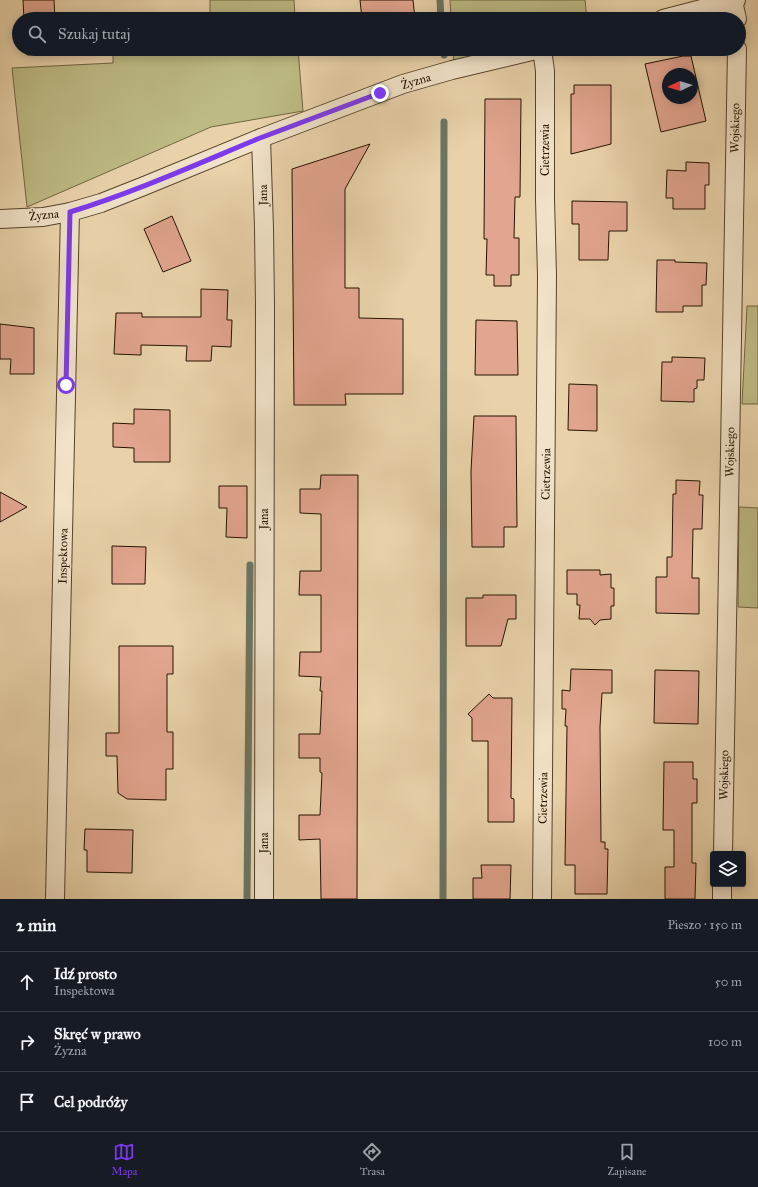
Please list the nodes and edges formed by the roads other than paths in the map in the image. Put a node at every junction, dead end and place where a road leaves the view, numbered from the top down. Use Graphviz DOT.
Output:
graph roads {
  1 [pos="735,0"];
  2 [pos="690,12"];
  3 [pos="736,12"];
  4 [pos="511,56"];
  5 [pos="542,56"];
  6 [pos="737,56"];
  7 [pos="261,138"];
  8 [pos="70,212"];
  9 [pos="0,219"];
  10 [pos="723,851"];
  11 [pos="722,887"];
  12 [pos="55,899"];
  13 [pos="264,899"];
  14 [pos="542,899"];
  15 [pos="722,899"];
  1 -- 2 [label="street"];
  1 -- 3 [label="street"];
  4 -- 7 [label="street, Żyzna"];
  5 -- 14 [label="street, Cietrzewia"];
  6 -- 10 [label="street, Wojskiego"];
  7 -- 8 [label="street, Żyzna"];
  7 -- 13 [label="street, Jana"];
  8 -- 9 [label="street, Żyzna"];
  8 -- 12 [label="street, Inspektowa"];
  11 -- 15 [label="street"];
}
